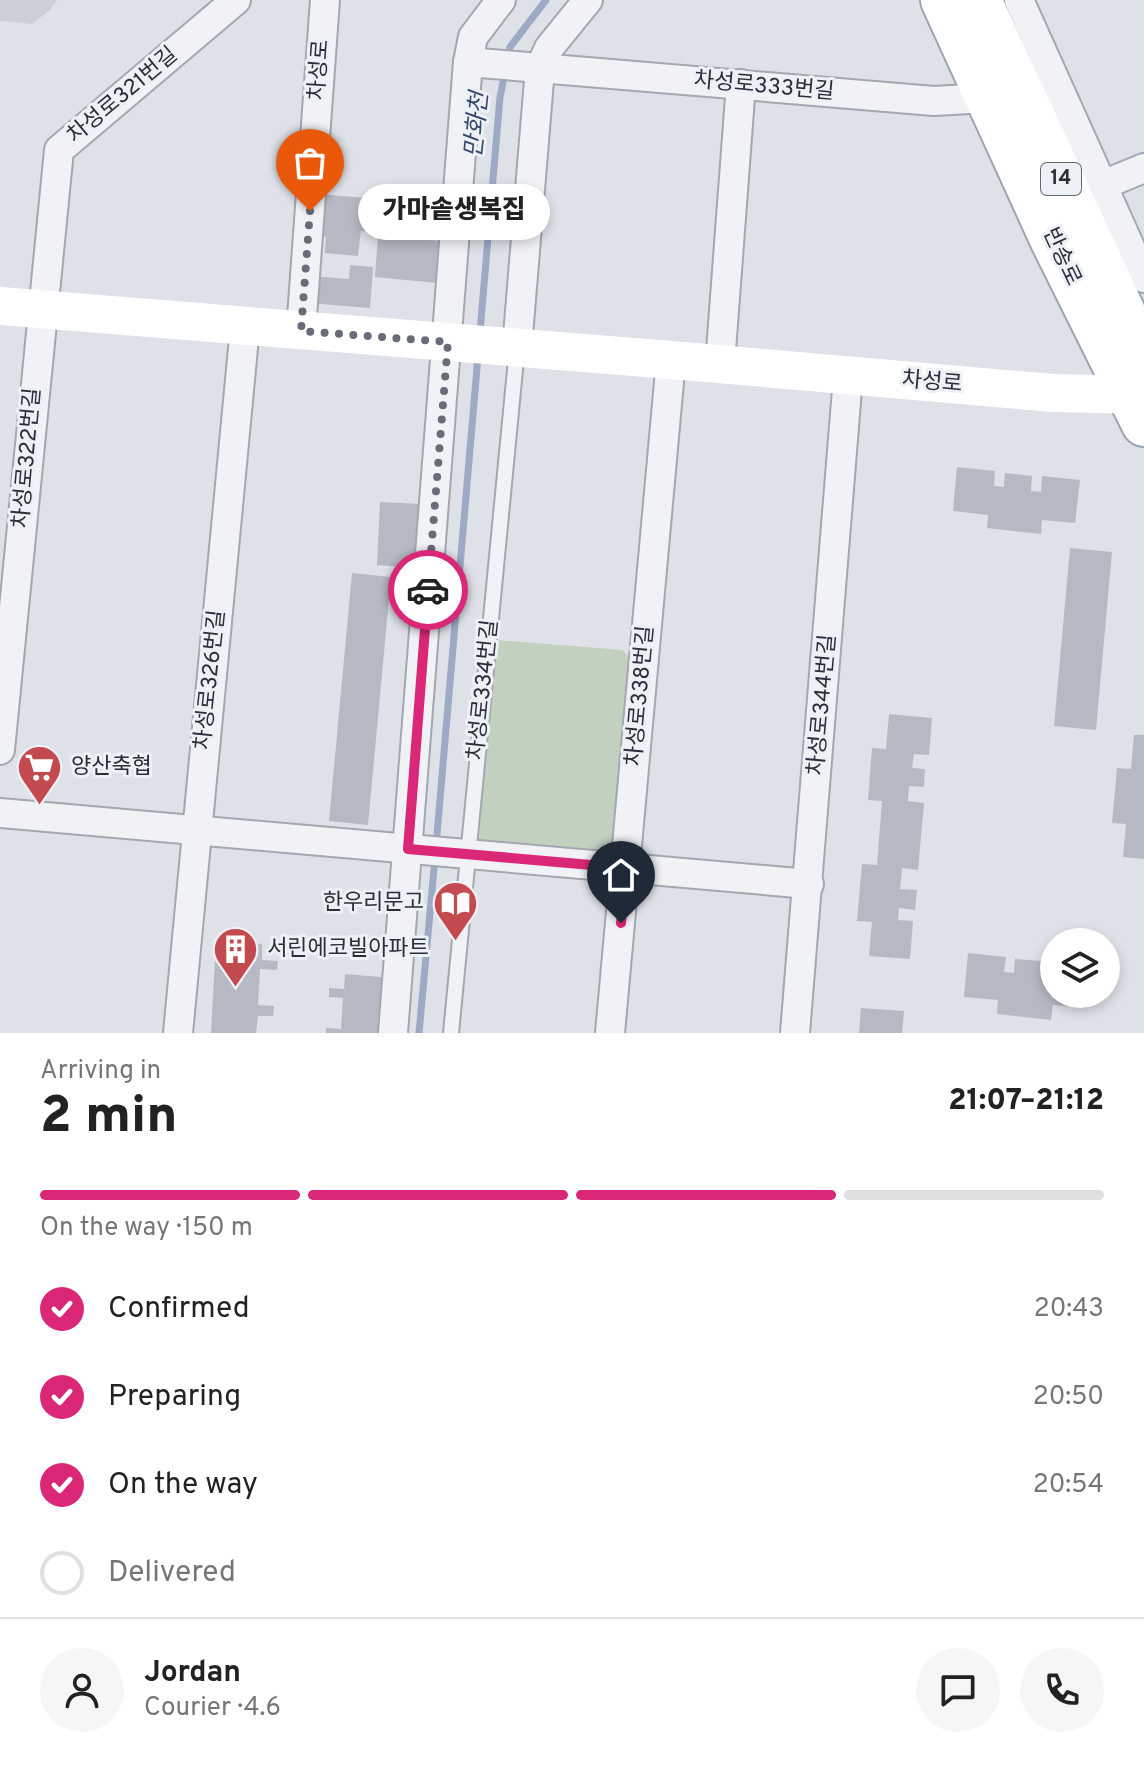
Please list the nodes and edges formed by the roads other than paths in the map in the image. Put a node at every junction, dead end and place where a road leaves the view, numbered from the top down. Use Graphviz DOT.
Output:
graph roads {
  1 [pos="236,0"];
  2 [pos="325,0"];
  3 [pos="501,0"];
  4 [pos="588,0"];
  5 [pos="943,0"];
  6 [pos="979,0"];
  7 [pos="1019,0"];
  8 [pos="1018,42"];
  9 [pos="477,62"];
  10 [pos="531,67"];
  11 [pos="741,84"];
  12 [pos="987,98"];
  13 [pos="1144,168"];
  14 [pos="1086,192"];
  15 [pos="1144,278"];
  16 [pos="0,306"];
  17 [pos="41,310"];
  18 [pos="245,327"];
  19 [pos="301,331"];
  20 [pos="455,342"];
  21 [pos="513,347"];
  22 [pos="671,360"];
  23 [pos="720,364"];
  24 [pos="848,377"];
  25 [pos="1140,393"];
  26 [pos="8,584"];
  27 [pos="0,750"];
  28 [pos="0,813"];
  29 [pos="197,830"];
  30 [pos="415,850"];
  31 [pos="463,854"];
  32 [pos="626,868"];
  33 [pos="809,884"];
  34 [pos="178,1033"];
  35 [pos="393,1033"];
  36 [pos="451,1033"];
  37 [pos="610,1033"];
  38 [pos="795,1033"];
  1 -- 17 [label="street, 차성로321번길"];
  2 -- 19 [label="street, 차성로"];
  3 -- 9 [label="street"];
  4 -- 10 [label="street"];
  5 -- 12 [label="main road, 반송로 / 14"];
  6 -- 8 [label="main road, 반송로 / 14"];
  7 -- 8 [label="street"];
  8 -- 14 [label="main road, 반송로 / 14"];
  9 -- 10 [label="street, 차성로333번길"];
  9 -- 20 [label="street"];
  10 -- 11 [label="street, 차성로333번길"];
  10 -- 21 [label="street"];
  11 -- 12 [label="street, 차성로333번길"];
  11 -- 23 [label="street"];
  12 -- 25 [label="main road, 반송로 / 14"];
  13 -- 14 [label="street"];
  14 -- 15 [label="street"];
  14 -- 25 [label="main road, 반송로 / 14"];
  16 -- 17 [label="main road"];
  17 -- 18 [label="main road"];
  17 -- 26 [label="street, 차성로322번길"];
  18 -- 19 [label="main road"];
  18 -- 29 [label="street, 차성로326번길"];
  19 -- 20 [label="main road"];
  20 -- 21 [label="main road, 차성로"];
  20 -- 30 [label="street"];
  21 -- 22 [label="main road, 차성로"];
  21 -- 31 [label="lane, 차성로334번길"];
  22 -- 23 [label="main road, 차성로"];
  22 -- 32 [label="street, 차성로338번길"];
  23 -- 24 [label="main road, 차성로"];
  24 -- 25 [label="main road, 차성로"];
  24 -- 33 [label="street, 차성로344번길"];
  26 -- 27 [label="street, 차성로322번길"];
  28 -- 29 [label="street"];
  29 -- 30 [label="street"];
  29 -- 34 [label="street, 차성로326번길"];
  30 -- 31 [label="street"];
  30 -- 35 [label="street"];
  31 -- 32 [label="street"];
  31 -- 36 [label="lane, 차성로334번길"];
  32 -- 33 [label="street"];
  32 -- 37 [label="street, 차성로338번길"];
  33 -- 38 [label="street, 차성로344번길"];
}
